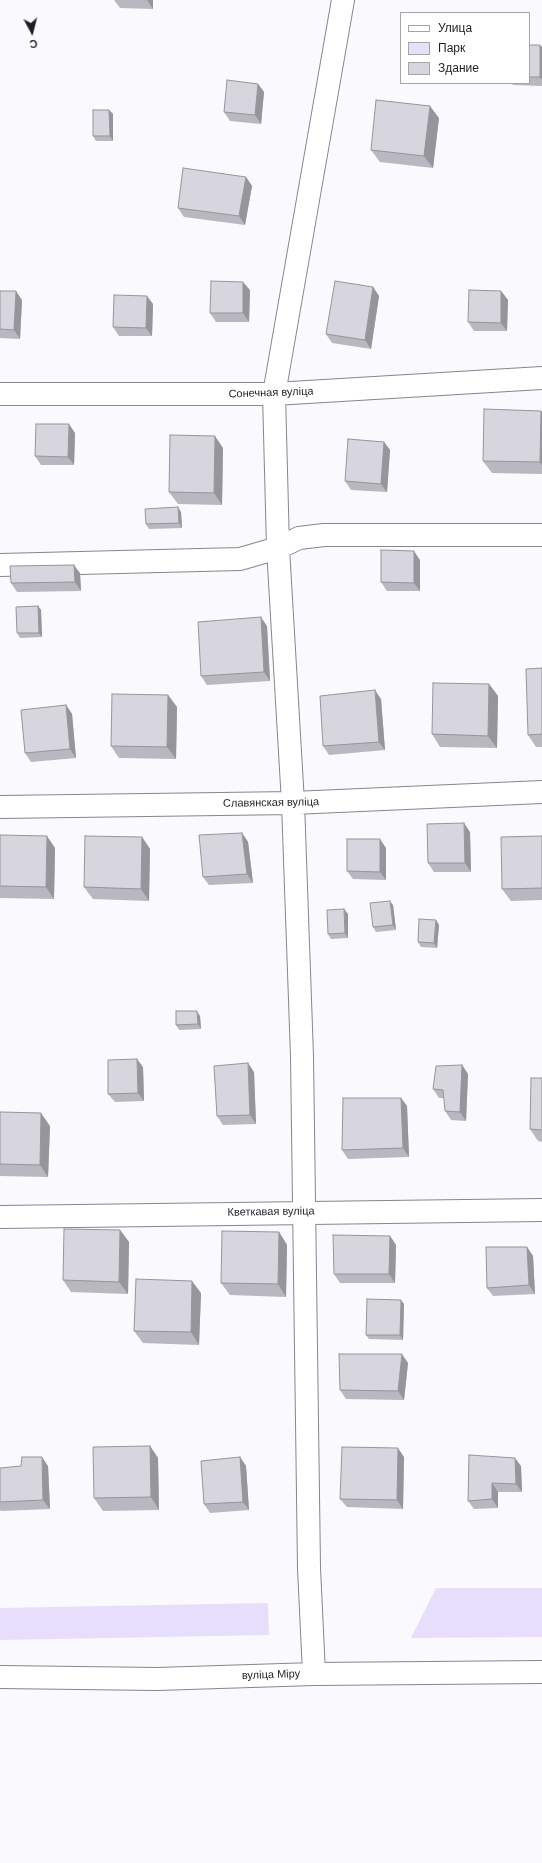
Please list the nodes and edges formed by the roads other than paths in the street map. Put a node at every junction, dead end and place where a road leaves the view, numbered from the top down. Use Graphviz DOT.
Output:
graph roads {
  1 [pos="343,0"];
  2 [pos="542,378"];
  3 [pos="0,394"];
  4 [pos="274,394"];
  5 [pos="542,535"];
  6 [pos="278,548"];
  7 [pos="0,565"];
  8 [pos="542,792"];
  9 [pos="293,803"];
  10 [pos="0,807"];
  11 [pos="542,1210"];
  12 [pos="303,1212"];
  13 [pos="0,1217"];
  14 [pos="542,1672"];
  15 [pos="314,1674"];
  16 [pos="0,1677"];
  1 -- 4 [label="street"];
  2 -- 4 [label="street, Сонечная вуліца"];
  3 -- 4 [label="street, Сонечная вуліца"];
  4 -- 6 [label="street"];
  5 -- 6 [label="street"];
  6 -- 7 [label="street"];
  6 -- 9 [label="street"];
  8 -- 9 [label="street, Славянская вуліца"];
  9 -- 10 [label="street, Славянская вуліца"];
  9 -- 12 [label="street"];
  11 -- 12 [label="street, Кветкавая вуліца"];
  12 -- 13 [label="street, Кветкавая вуліца"];
  12 -- 15 [label="street"];
  14 -- 15 [label="street, вуліца Міру"];
  15 -- 16 [label="street, вуліца Міру"];
}
